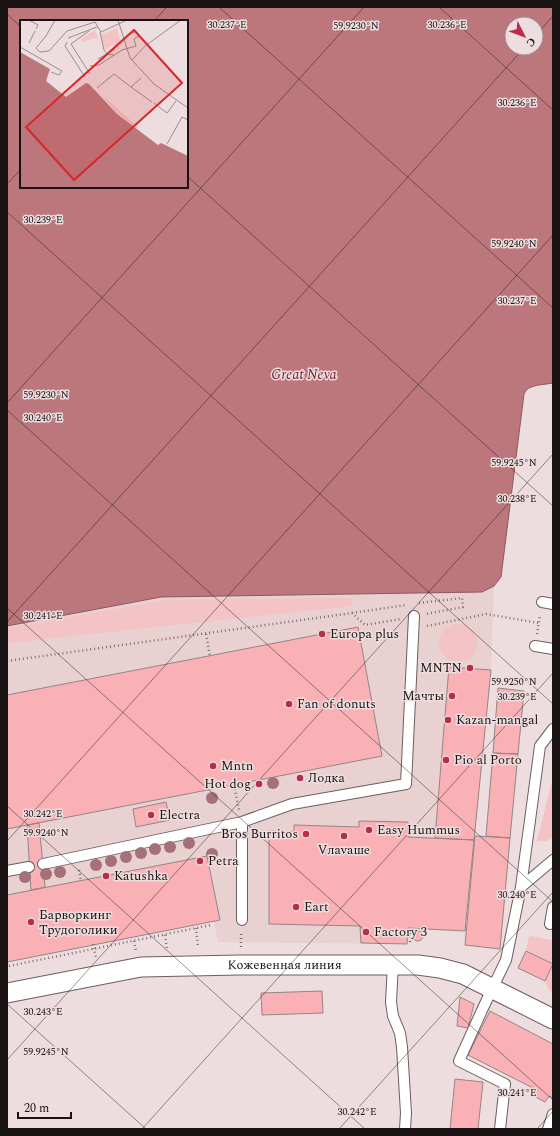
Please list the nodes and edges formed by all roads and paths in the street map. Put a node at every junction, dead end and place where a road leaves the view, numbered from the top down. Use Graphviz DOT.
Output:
graph roads {
  1 [pos="542,602"];
  2 [pos="553,604"];
  3 [pos="463,607"];
  4 [pos="414,616"];
  5 [pos="539,622"];
  6 [pos="413,629"];
  7 [pos="206,634"];
  8 [pos="535,646"];
  9 [pos="553,648"];
  10 [pos="210,656"];
  11 [pos="7,661"];
  12 [pos="553,729"];
  13 [pos="234,785"];
  14 [pos="242,822"];
  15 [pos="553,860"];
  16 [pos="43,864"];
  17 [pos="29,867"];
  18 [pos="7,871"];
  19 [pos="521,887"];
  20 [pos="553,907"];
  21 [pos="242,920"];
  22 [pos="550,924"];
  23 [pos="211,926"];
  24 [pos="196,928"];
  25 [pos="411,929"];
  26 [pos="165,935"];
  27 [pos="134,941"];
  28 [pos="410,942"];
  29 [pos="93,944"];
  30 [pos="166,944"];
  31 [pos="198,947"];
  32 [pos="94,949"];
  33 [pos="136,951"];
  34 [pos="96,958"];
  35 [pos="47,959"];
  36 [pos="30,962"];
  37 [pos="48,964"];
  38 [pos="393,964"];
  39 [pos="9,966"];
  40 [pos="31,967"];
  41 [pos="493,988"];
  42 [pos="7,992"];
  43 [pos="553,1019"];
  44 [pos="553,1114"];
  45 [pos="405,1129"];
  46 [pos="500,1129"];
  47 [pos="548,1129"];
  1 -- 2 [label="lane"];
  1 -- 5 [label="path"];
  3 -- 4 [label="path"];
  4 -- 6 [label="lane"];
  4 -- 7 [label="path"];
  5 -- 6 [label="path"];
  5 -- 8 [label="path"];
  6 -- 14 [label="lane"];
  7 -- 10 [label="path"];
  7 -- 11 [label="path"];
  8 -- 9 [label="lane"];
  12 -- 19 [label="lane"];
  13 -- 14 [label="path"];
  14 -- 16 [label="lane"];
  14 -- 21 [label="lane"];
  15 -- 19 [label="lane"];
  17 -- 18 [label="lane"];
  19 -- 41 [label="lane"];
  20 -- 22 [label="lane"];
  23 -- 24 [label="path"];
  24 -- 26 [label="path"];
  24 -- 31 [label="path"];
  25 -- 28 [label="path"];
  26 -- 27 [label="path"];
  26 -- 30 [label="path"];
  27 -- 32 [label="path"];
  27 -- 33 [label="path"];
  29 -- 32 [label="path"];
  32 -- 34 [label="path"];
  32 -- 35 [label="path"];
  35 -- 36 [label="path"];
  35 -- 37 [label="path"];
  36 -- 39 [label="path"];
  36 -- 40 [label="path"];
  38 -- 41 [label="street, Кожевенная линия"];
  38 -- 42 [label="street, Кожевенная линия"];
  38 -- 45 [label="lane"];
  41 -- 43 [label="street, Кожевенная линия"];
  41 -- 46 [label="lane"];
  44 -- 47 [label="lane"];
}
